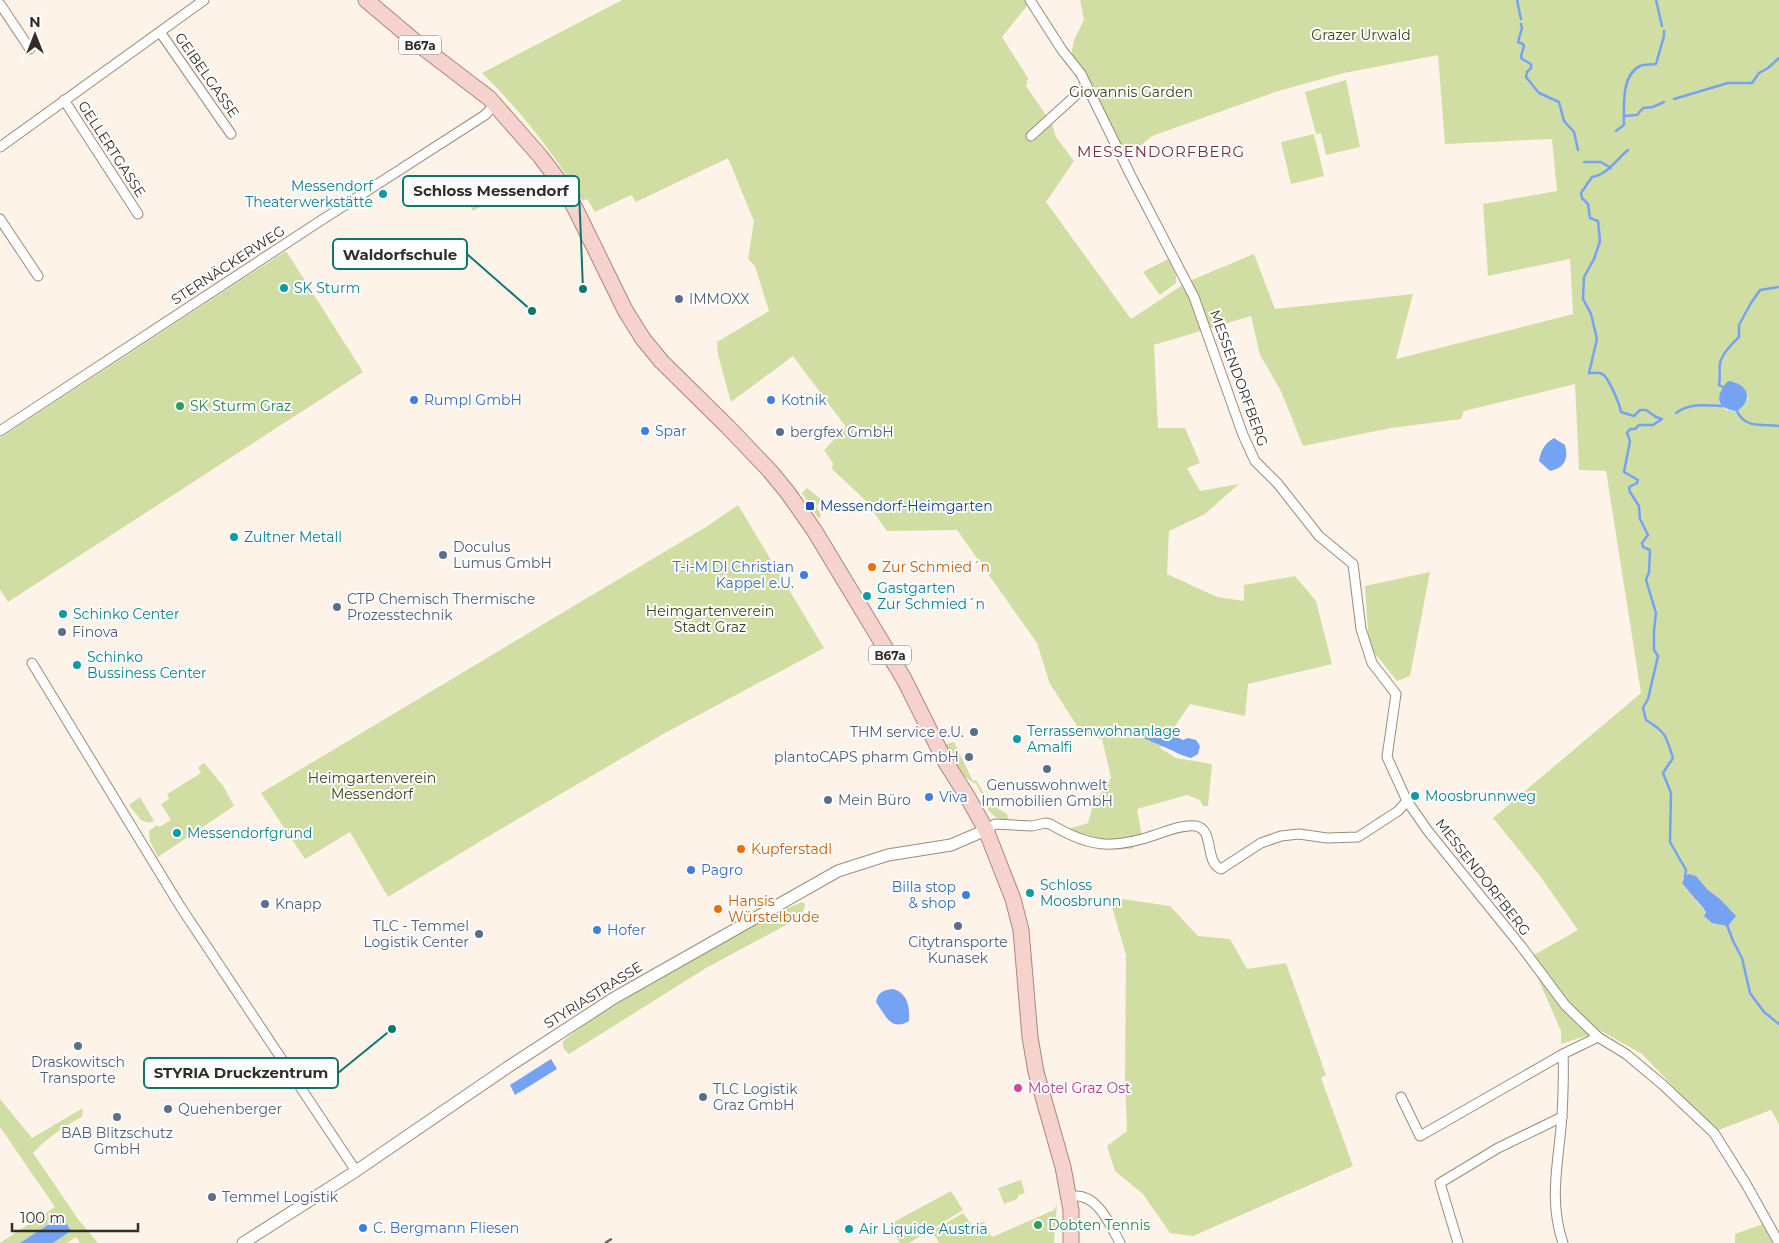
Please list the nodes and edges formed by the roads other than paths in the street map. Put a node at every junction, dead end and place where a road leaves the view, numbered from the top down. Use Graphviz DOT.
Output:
graph roads {
  1 [pos="204,0"];
  2 [pos="366,0"];
  3 [pos="1030,0"];
  4 [pos="0,4"];
  5 [pos="160,32"];
  6 [pos="30,48"];
  7 [pos="1086,86"];
  8 [pos="64,100"];
  9 [pos="496,104"];
  10 [pos="231,134"];
  11 [pos="1031,136"];
  12 [pos="0,146"];
  13 [pos="138,214"];
  14 [pos="0,219"];
  15 [pos="38,276"];
  16 [pos="0,432"];
  17 [pos="32,663"];
  18 [pos="1407,801"];
  19 [pos="986,830"];
  20 [pos="1598,1037"];
  21 [pos="1563,1054"];
  22 [pos="1401,1097"];
  23 [pos="1562,1117"];
  24 [pos="356,1171"];
  25 [pos="1069,1197"];
  26 [pos="243,1243"];
  27 [pos="1071,1243"];
  28 [pos="1120,1243"];
  29 [pos="1458,1243"];
  30 [pos="1563,1243"];
  31 [pos="1779,1243"];
  1 -- 5 [label="street"];
  2 -- 9 [label="main road, B67a"];
  3 -- 7 [label="street, MESSENDORFBERG"];
  4 -- 6 [label="street"];
  5 -- 8 [label="street"];
  5 -- 10 [label="street, GEIBELGASSE"];
  7 -- 11 [label="street"];
  7 -- 18 [label="street, MESSENDORFBERG"];
  8 -- 12 [label="street"];
  8 -- 13 [label="street, GELLERTGASSE"];
  9 -- 16 [label="street, STERNÄCKERWEG"];
  9 -- 19 [label="main road, B67a"];
  14 -- 15 [label="street"];
  17 -- 24 [label="street"];
  18 -- 19 [label="street"];
  18 -- 20 [label="street, MESSENDORFBERG"];
  19 -- 24 [label="street, STYRIASTRASSE"];
  19 -- 25 [label="main road, B67a"];
  20 -- 21 [label="street"];
  20 -- 31 [label="street, MESSENDORFBERG"];
  21 -- 22 [label="street"];
  21 -- 23 [label="street"];
  23 -- 29 [label="street"];
  23 -- 30 [label="street"];
  24 -- 26 [label="street, STYRIASTRASSE"];
  25 -- 27 [label="main road, B67a"];
  25 -- 28 [label="street"];
}
